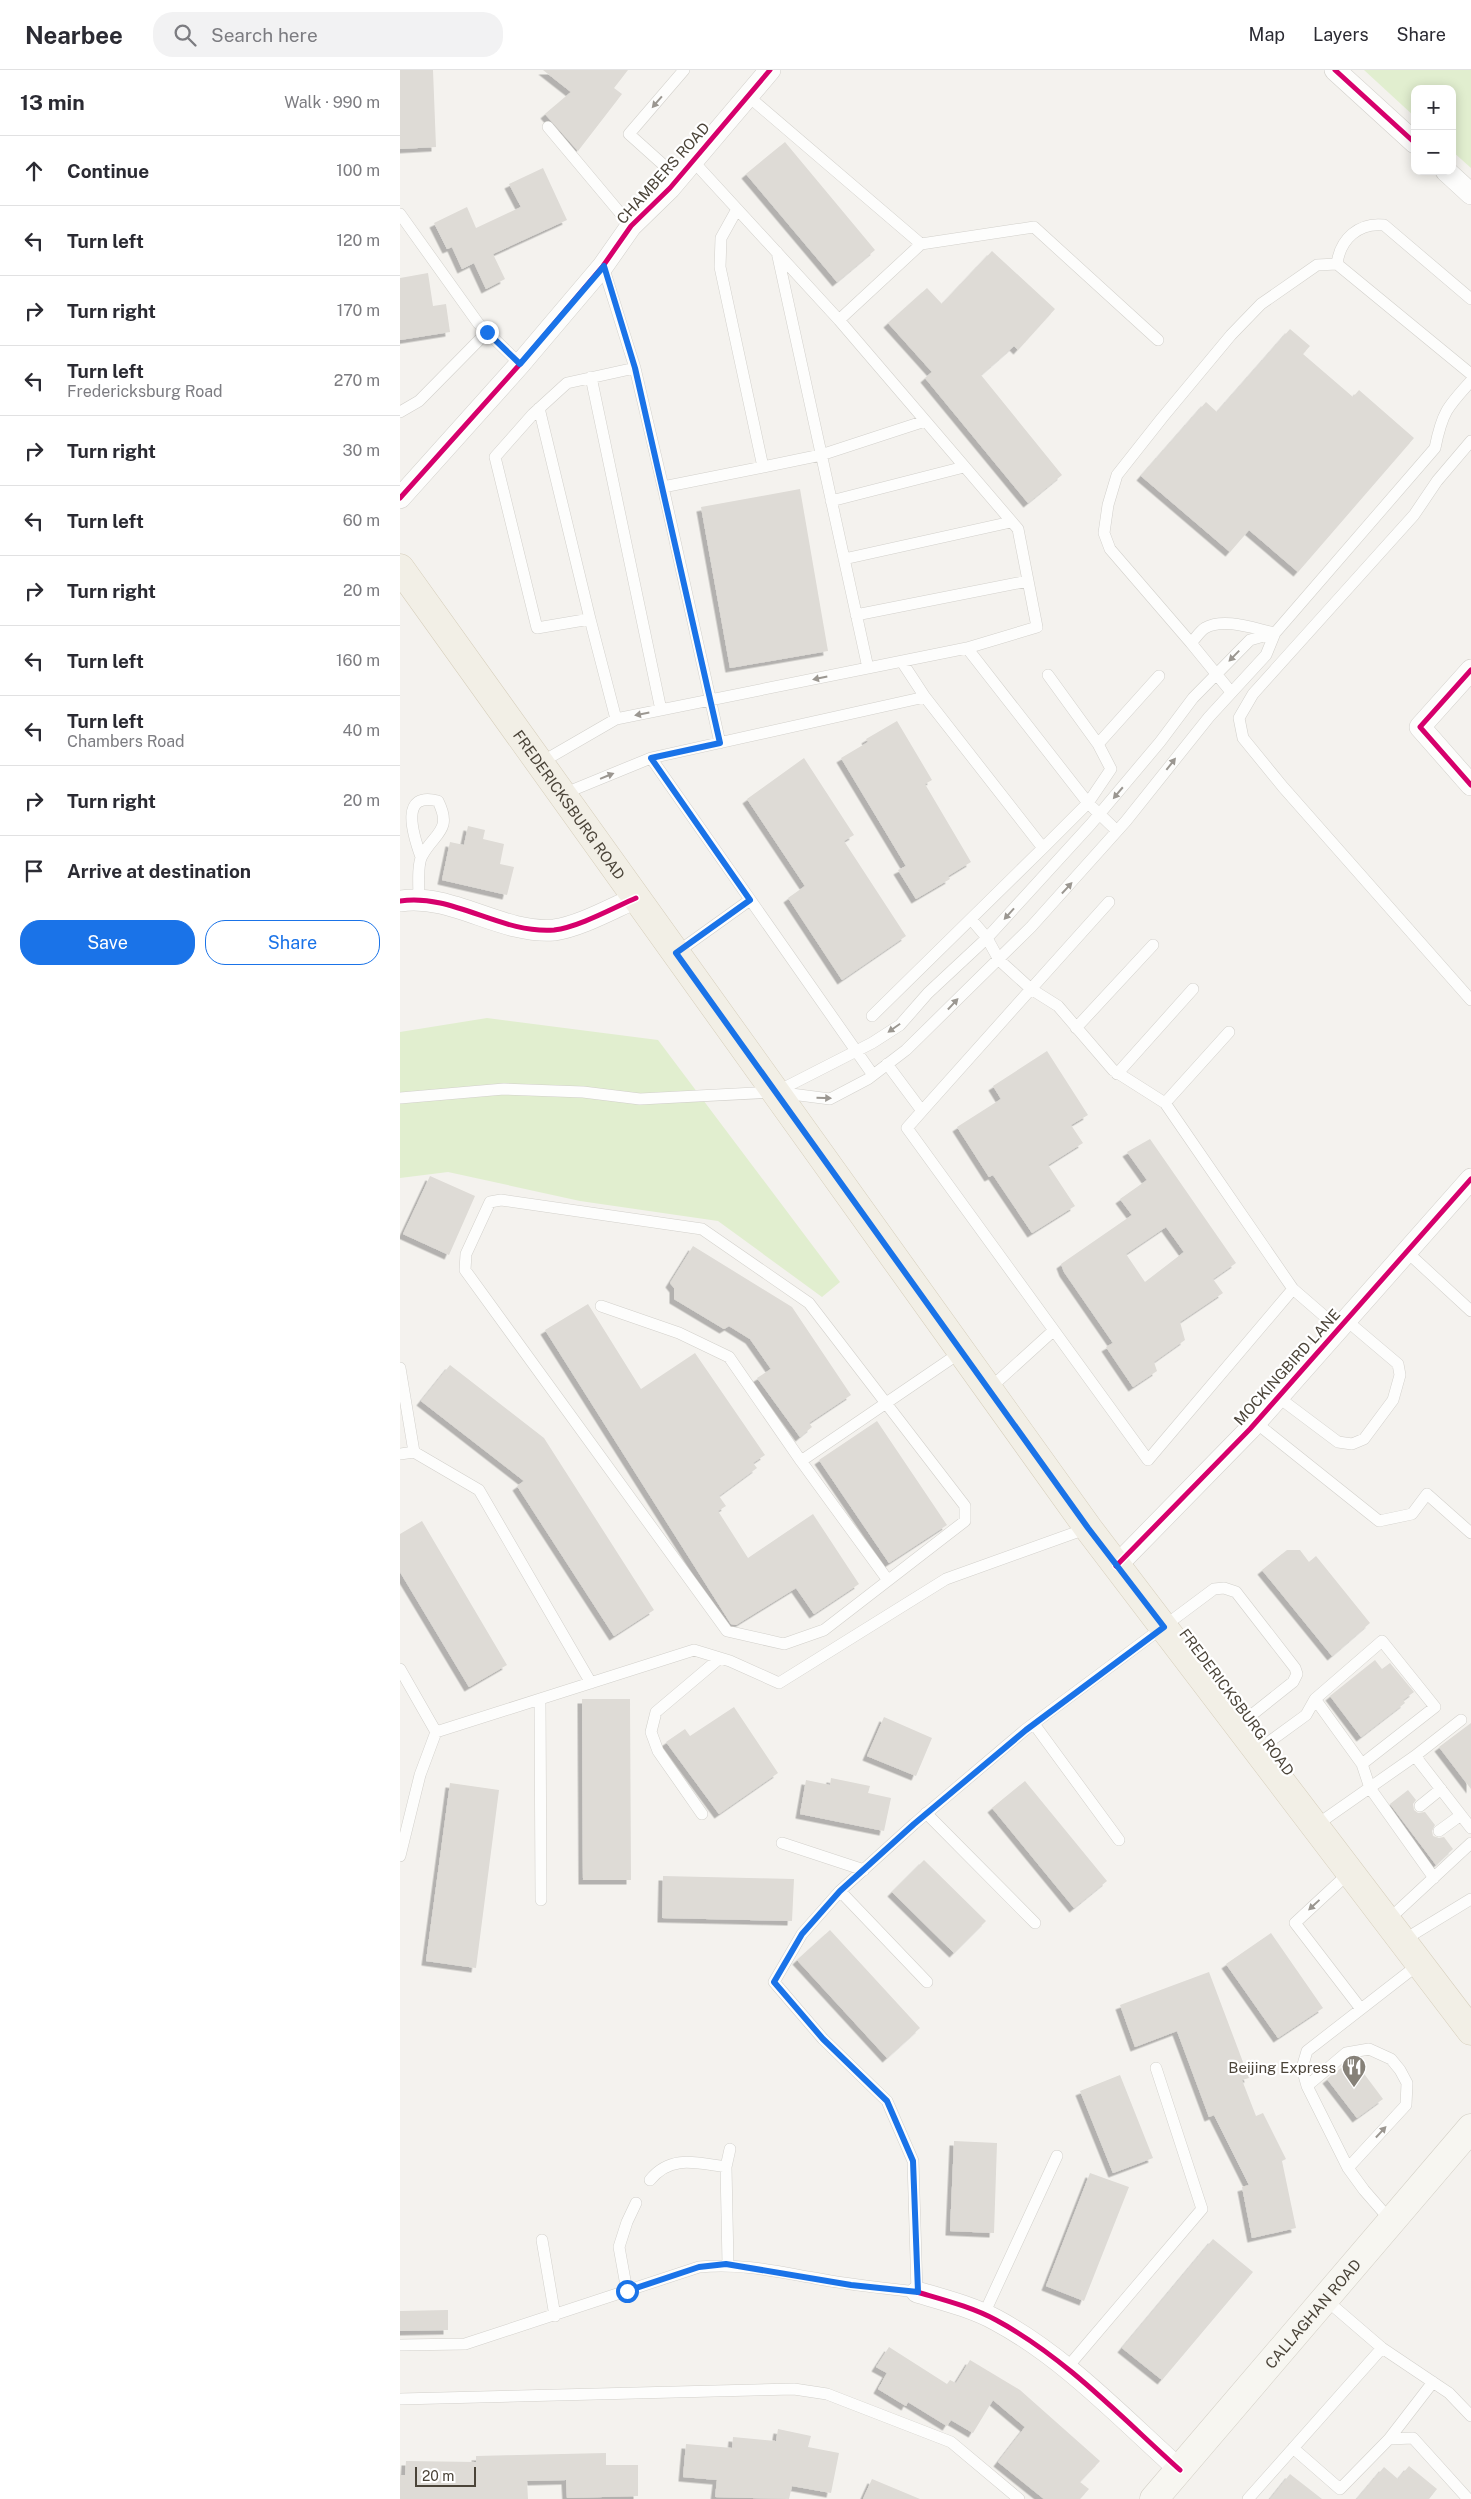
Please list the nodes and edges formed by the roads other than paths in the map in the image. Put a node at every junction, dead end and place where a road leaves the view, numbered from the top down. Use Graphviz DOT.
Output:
graph roads {
  1 [pos="684,70"];
  2 [pos="770,70"];
  3 [pos="1335,70"];
  4 [pos="748,96"];
  5 [pos="548,127"];
  6 [pos="1411,139"];
  7 [pos="693,161"];
  8 [pos="1450,175"];
  9 [pos="678,178"];
  10 [pos="1471,194"];
  11 [pos="736,211"];
  12 [pos="400,214"];
  13 [pos="631,226"];
  14 [pos="921,244"];
  15 [pos="776,250"];
  16 [pos="1337,264"];
  17 [pos="604,266"];
  18 [pos="1471,300"];
  19 [pos="839,320"];
  20 [pos="487,332"];
  21 [pos="1158,340"];
  22 [pos="520,364"];
  23 [pos="635,368"];
  24 [pos="1471,374"];
  25 [pos="591,377"];
  26 [pos="1471,382"];
  27 [pos="539,408"];
  28 [pos="400,412"];
  29 [pos="925,421"];
  30 [pos="1471,441"];
  31 [pos="821,455"];
  32 [pos="763,467"];
  33 [pos="964,467"];
  34 [pos="663,487"];
  35 [pos="400,498"];
  36 [pos="831,501"];
  37 [pos="1011,522"];
  38 [pos="844,559"];
  39 [pos="400,568"];
  40 [pos="1028,581"];
  41 [pos="856,615"];
  42 [pos="590,619"];
  43 [pos="1275,633"];
  44 [pos="1191,643"];
  45 [pos="967,648"];
  46 [pos="902,662"];
  47 [pos="868,668"];
  48 [pos="1471,670"];
  49 [pos="1216,675"];
  50 [pos="1048,676"];
  51 [pos="1159,676"];
  52 [pos="1231,692"];
  53 [pos="925,697"];
  54 [pos="710,700"];
  55 [pos="662,710"];
  56 [pos="616,719"];
  57 [pos="720,743"];
  58 [pos="1098,744"];
  59 [pos="651,758"];
  60 [pos="540,762"];
  61 [pos="1471,785"];
  62 [pos="563,794"];
  63 [pos="1088,803"];
  64 [pos="1100,815"];
  65 [pos="1117,831"];
  66 [pos="1043,848"];
  67 [pos="421,858"];
  68 [pos="636,898"];
  69 [pos="409,900"];
  70 [pos="750,900"];
  71 [pos="1109,902"];
  72 [pos="971,919"];
  73 [pos="987,938"];
  74 [pos="1153,945"];
  75 [pos="676,953"];
  76 [pos="999,960"];
  77 [pos="1030,989"];
  78 [pos="1193,989"];
  79 [pos="1471,1000"];
  80 [pos="872,1016"];
  81 [pos="1076,1028"];
  82 [pos="1229,1032"];
  83 [pos="856,1051"];
  84 [pos="887,1064"];
  85 [pos="873,1074"];
  86 [pos="1118,1074"];
  87 [pos="776,1092"];
  88 [pos="400,1098"];
  89 [pos="1165,1103"];
  90 [pos="922,1111"];
  91 [pos="1471,1179"];
  92 [pos="1406,1252"];
  93 [pos="1293,1289"];
  94 [pos="601,1306"];
  95 [pos="1471,1311"];
  96 [pos="1342,1324"];
  97 [pos="1054,1331"];
  98 [pos="962,1352"];
  99 [pos="400,1368"];
  100 [pos="988,1390"];
  101 [pos="1278,1397"];
  102 [pos="887,1402"];
  103 [pos="1255,1422"];
  104 [pos="414,1452"];
  105 [pos="400,1454"];
  106 [pos="801,1461"];
  107 [pos="1088,1528"];
  108 [pos="1471,1533"];
  109 [pos="1116,1566"];
  110 [pos="887,1580"];
  111 [pos="1164,1627"];
  112 [pos="720,1658"];
  113 [pos="400,1668"];
  114 [pos="591,1683"];
  115 [pos="540,1699"];
  116 [pos="1315,1699"];
  117 [pos="1461,1720"];
  118 [pos="1034,1724"];
  119 [pos="1239,1725"];
  120 [pos="436,1732"];
  121 [pos="1258,1750"];
  122 [pos="1415,1756"];
  123 [pos="1362,1764"];
  124 [pos="1370,1788"];
  125 [pos="1441,1789"];
  126 [pos="1420,1806"];
  127 [pos="926,1813"];
  128 [pos="702,1814"];
  129 [pos="1461,1815"];
  130 [pos="1315,1826"];
  131 [pos="1471,1828"];
  132 [pos="1440,1831"];
  133 [pos="1119,1840"];
  134 [pos="782,1843"];
  135 [pos="1471,1843"];
  136 [pos="400,1856"];
  137 [pos="864,1870"];
  138 [pos="1350,1872"];
  139 [pos="1434,1878"];
  140 [pos="840,1891"];
  141 [pos="1471,1899"];
  142 [pos="541,1900"];
  143 [pos="1035,1923"];
  144 [pos="1395,1931"];
  145 [pos="1419,1964"];
  146 [pos="927,1982"];
  147 [pos="1361,2008"];
  148 [pos="1471,2031"];
  149 [pos="1156,2068"];
  150 [pos="1307,2086"];
  151 [pos="1471,2128"];
  152 [pos="730,2149"];
  153 [pos="1057,2156"];
  154 [pos="726,2167"];
  155 [pos="1348,2168"];
  156 [pos="650,2180"];
  157 [pos="636,2203"];
  158 [pos="1391,2221"];
  159 [pos="542,2240"];
  160 [pos="728,2264"];
  161 [pos="627,2291"];
  162 [pos="918,2292"];
  163 [pos="1325,2299"];
  164 [pos="984,2314"];
  165 [pos="555,2316"];
  166 [pos="400,2345"];
  167 [pos="1382,2348"];
  168 [pos="1066,2369"];
  169 [pos="1433,2382"];
  170 [pos="400,2399"];
  171 [pos="1471,2416"];
  172 [pos="1389,2439"];
  173 [pos="1293,2448"];
  174 [pos="1180,2470"];
  175 [pos="1019,2499"];
  176 [pos="1154,2499"];
  177 [pos="1248,2499"];
  178 [pos="1468,2499"];
  1 -- 9 [label="lane, one-way"];
  2 -- 4 [label="street, CHAMBERS ROAD"];
  3 -- 6 [label="street"];
  4 -- 7 [label="street, CHAMBERS ROAD"];
  4 -- 14 [label="lane"];
  5 -- 13 [label="lane"];
  7 -- 9 [label="street, CHAMBERS ROAD"];
  7 -- 11 [label="lane"];
  8 -- 10 [label="street"];
  9 -- 13 [label="street, CHAMBERS ROAD"];
  11 -- 15 [label="lane"];
  11 -- 32 [label="lane"];
  12 -- 20 [label="lane"];
  13 -- 17 [label="street, CHAMBERS ROAD"];
  14 -- 19 [label="lane"];
  14 -- 21 [label="lane"];
  15 -- 19 [label="lane"];
  15 -- 31 [label="lane"];
  16 -- 18 [label="lane"];
  16 -- 24 [label="lane"];
  16 -- 44 [label="lane"];
  17 -- 22 [label="street, CHAMBERS ROAD"];
  17 -- 23 [label="lane"];
  19 -- 29 [label="lane"];
  20 -- 22 [label="lane"];
  20 -- 28 [label="lane"];
  22 -- 35 [label="street, CHAMBERS ROAD"];
  23 -- 25 [label="lane"];
  23 -- 34 [label="lane"];
  25 -- 27 [label="lane"];
  25 -- 55 [label="lane"];
  26 -- 43 [label="lane"];
  27 -- 42 [label="lane"];
  27 -- 42 [label="lane"];
  29 -- 31 [label="lane"];
  29 -- 33 [label="lane"];
  30 -- 79 [label="lane"];
  31 -- 32 [label="lane"];
  31 -- 36 [label="lane"];
  32 -- 34 [label="lane"];
  33 -- 36 [label="lane"];
  33 -- 37 [label="lane"];
  34 -- 54 [label="lane"];
  36 -- 38 [label="lane"];
  37 -- 38 [label="lane"];
  37 -- 40 [label="lane"];
  38 -- 41 [label="lane"];
  39 -- 60 [label="main road, FREDERICKSBURG ROAD"];
  40 -- 41 [label="lane"];
  40 -- 45 [label="lane"];
  41 -- 47 [label="lane"];
  42 -- 56 [label="lane"];
  43 -- 44 [label="lane"];
  43 -- 49 [label="lane, one-way"];
  43 -- 52 [label="lane"];
  44 -- 49 [label="lane"];
  45 -- 46 [label="lane"];
  45 -- 63 [label="lane"];
  46 -- 47 [label="lane"];
  46 -- 53 [label="lane"];
  47 -- 54 [label="lane, one-way"];
  48 -- 61 [label="street"];
  49 -- 52 [label="lane"];
  49 -- 64 [label="lane, one-way"];
  50 -- 58 [label="lane"];
  51 -- 58 [label="lane"];
  65 -- 52 [label="lane, one-way"];
  53 -- 57 [label="lane"];
  53 -- 66 [label="lane"];
  54 -- 55 [label="lane"];
  54 -- 57 [label="lane"];
  55 -- 56 [label="lane, one-way"];
  56 -- 60 [label="lane"];
  57 -- 59 [label="lane"];
  58 -- 63 [label="lane"];
  62 -- 59 [label="lane, one-way"];
  59 -- 70 [label="lane"];
  60 -- 62 [label="main road, FREDERICKSBURG ROAD"];
  62 -- 68 [label="main road, FREDERICKSBURG ROAD"];
  63 -- 64 [label="lane"];
  63 -- 66 [label="lane"];
  64 -- 65 [label="lane"];
  64 -- 73 [label="lane, one-way"];
  76 -- 65 [label="lane, one-way"];
  66 -- 72 [label="lane"];
  67 -- 67 [label="lane"];
  67 -- 69 [label="lane"];
  68 -- 69 [label="street"];
  68 -- 75 [label="main road, FREDERICKSBURG ROAD"];
  70 -- 75 [label="lane"];
  70 -- 83 [label="lane"];
  71 -- 77 [label="lane"];
  72 -- 73 [label="lane"];
  72 -- 80 [label="lane"];
  73 -- 76 [label="lane"];
  73 -- 83 [label="lane, one-way"];
  74 -- 81 [label="lane"];
  75 -- 87 [label="main road, FREDERICKSBURG ROAD"];
  76 -- 77 [label="lane"];
  84 -- 76 [label="lane, one-way"];
  77 -- 81 [label="lane"];
  77 -- 90 [label="lane"];
  78 -- 86 [label="lane"];
  81 -- 86 [label="lane"];
  82 -- 89 [label="lane"];
  83 -- 85 [label="lane"];
  83 -- 87 [label="lane"];
  84 -- 85 [label="lane"];
  84 -- 90 [label="lane"];
  87 -- 85 [label="lane, one-way"];
  86 -- 89 [label="lane"];
  87 -- 88 [label="lane"];
  87 -- 98 [label="main road, FREDERICKSBURG ROAD"];
  89 -- 93 [label="lane"];
  90 -- 97 [label="lane"];
  91 -- 92 [label="street, MOCKINGBIRD LANE"];
  92 -- 95 [label="lane"];
  92 -- 96 [label="street, MOCKINGBIRD LANE"];
  93 -- 96 [label="lane"];
  93 -- 97 [label="lane"];
  94 -- 106 [label="lane"];
  96 -- 101 [label="street, MOCKINGBIRD LANE"];
  96 -- 101 [label="lane"];
  97 -- 100 [label="lane"];
  98 -- 100 [label="main road, FREDERICKSBURG ROAD"];
  98 -- 102 [label="lane"];
  99 -- 104 [label="lane"];
  100 -- 107 [label="main road, FREDERICKSBURG ROAD"];
  101 -- 103 [label="street, MOCKINGBIRD LANE"];
  102 -- 106 [label="lane"];
  102 -- 110 [label="lane"];
  102 -- 110 [label="lane"];
  103 -- 108 [label="lane"];
  103 -- 109 [label="street, MOCKINGBIRD LANE"];
  104 -- 105 [label="lane"];
  104 -- 114 [label="lane"];
  106 -- 110 [label="lane"];
  107 -- 109 [label="main road, FREDERICKSBURG ROAD"];
  107 -- 112 [label="lane"];
  109 -- 111 [label="main road, FREDERICKSBURG ROAD"];
  111 -- 118 [label="lane"];
  111 -- 119 [label="main road, FREDERICKSBURG ROAD"];
  111 -- 119 [label="lane"];
  112 -- 114 [label="lane"];
  112 -- 128 [label="lane"];
  113 -- 120 [label="lane"];
  114 -- 115 [label="lane"];
  115 -- 120 [label="lane"];
  115 -- 142 [label="lane"];
  116 -- 121 [label="lane"];
  116 -- 123 [label="lane"];
  116 -- 123 [label="lane"];
  117 -- 122 [label="lane"];
  118 -- 127 [label="lane"];
  118 -- 133 [label="lane"];
  119 -- 121 [label="main road, FREDERICKSBURG ROAD"];
  120 -- 136 [label="lane"];
  121 -- 130 [label="main road, FREDERICKSBURG ROAD"];
  122 -- 124 [label="lane"];
  122 -- 125 [label="lane"];
  123 -- 124 [label="lane"];
  124 -- 130 [label="lane"];
  124 -- 139 [label="lane"];
  125 -- 126 [label="lane"];
  125 -- 129 [label="lane"];
  127 -- 137 [label="lane"];
  127 -- 143 [label="lane"];
  129 -- 131 [label="lane"];
  129 -- 132 [label="lane"];
  130 -- 138 [label="main road, FREDERICKSBURG ROAD"];
  134 -- 137 [label="lane"];
  135 -- 139 [label="lane"];
  137 -- 140 [label="lane"];
  138 -- 144 [label="main road, FREDERICKSBURG ROAD"];
  138 -- 147 [label="lane, one-way"];
  139 -- 144 [label="lane"];
  140 -- 146 [label="lane"];
  140 -- 162 [label="lane"];
  141 -- 144 [label="lane"];
  144 -- 145 [label="main road, FREDERICKSBURG ROAD"];
  145 -- 147 [label="lane"];
  145 -- 148 [label="main road, FREDERICKSBURG ROAD"];
  147 -- 150 [label="lane"];
  149 -- 168 [label="lane"];
  150 -- 155 [label="lane"];
  155 -- 150 [label="lane, one-way"];
  151 -- 158 [label="main road, CALLAGHAN ROAD"];
  152 -- 154 [label="lane"];
  153 -- 164 [label="lane"];
  154 -- 156 [label="lane"];
  154 -- 160 [label="lane"];
  155 -- 158 [label="lane"];
  157 -- 161 [label="lane"];
  158 -- 163 [label="main road, CALLAGHAN ROAD"];
  159 -- 165 [label="lane"];
  160 -- 161 [label="lane"];
  160 -- 162 [label="lane"];
  161 -- 165 [label="lane"];
  162 -- 164 [label="street"];
  163 -- 167 [label="lane"];
  163 -- 174 [label="main road, CALLAGHAN ROAD"];
  164 -- 168 [label="street"];
  165 -- 166 [label="lane"];
  167 -- 169 [label="lane"];
  167 -- 173 [label="lane"];
  168 -- 174 [label="street"];
  169 -- 171 [label="lane"];
  169 -- 172 [label="lane"];
  170 -- 175 [label="lane"];
  172 -- 173 [label="lane"];
  172 -- 178 [label="lane"];
  173 -- 177 [label="lane"];
  174 -- 176 [label="main road, CALLAGHAN ROAD"];
}
